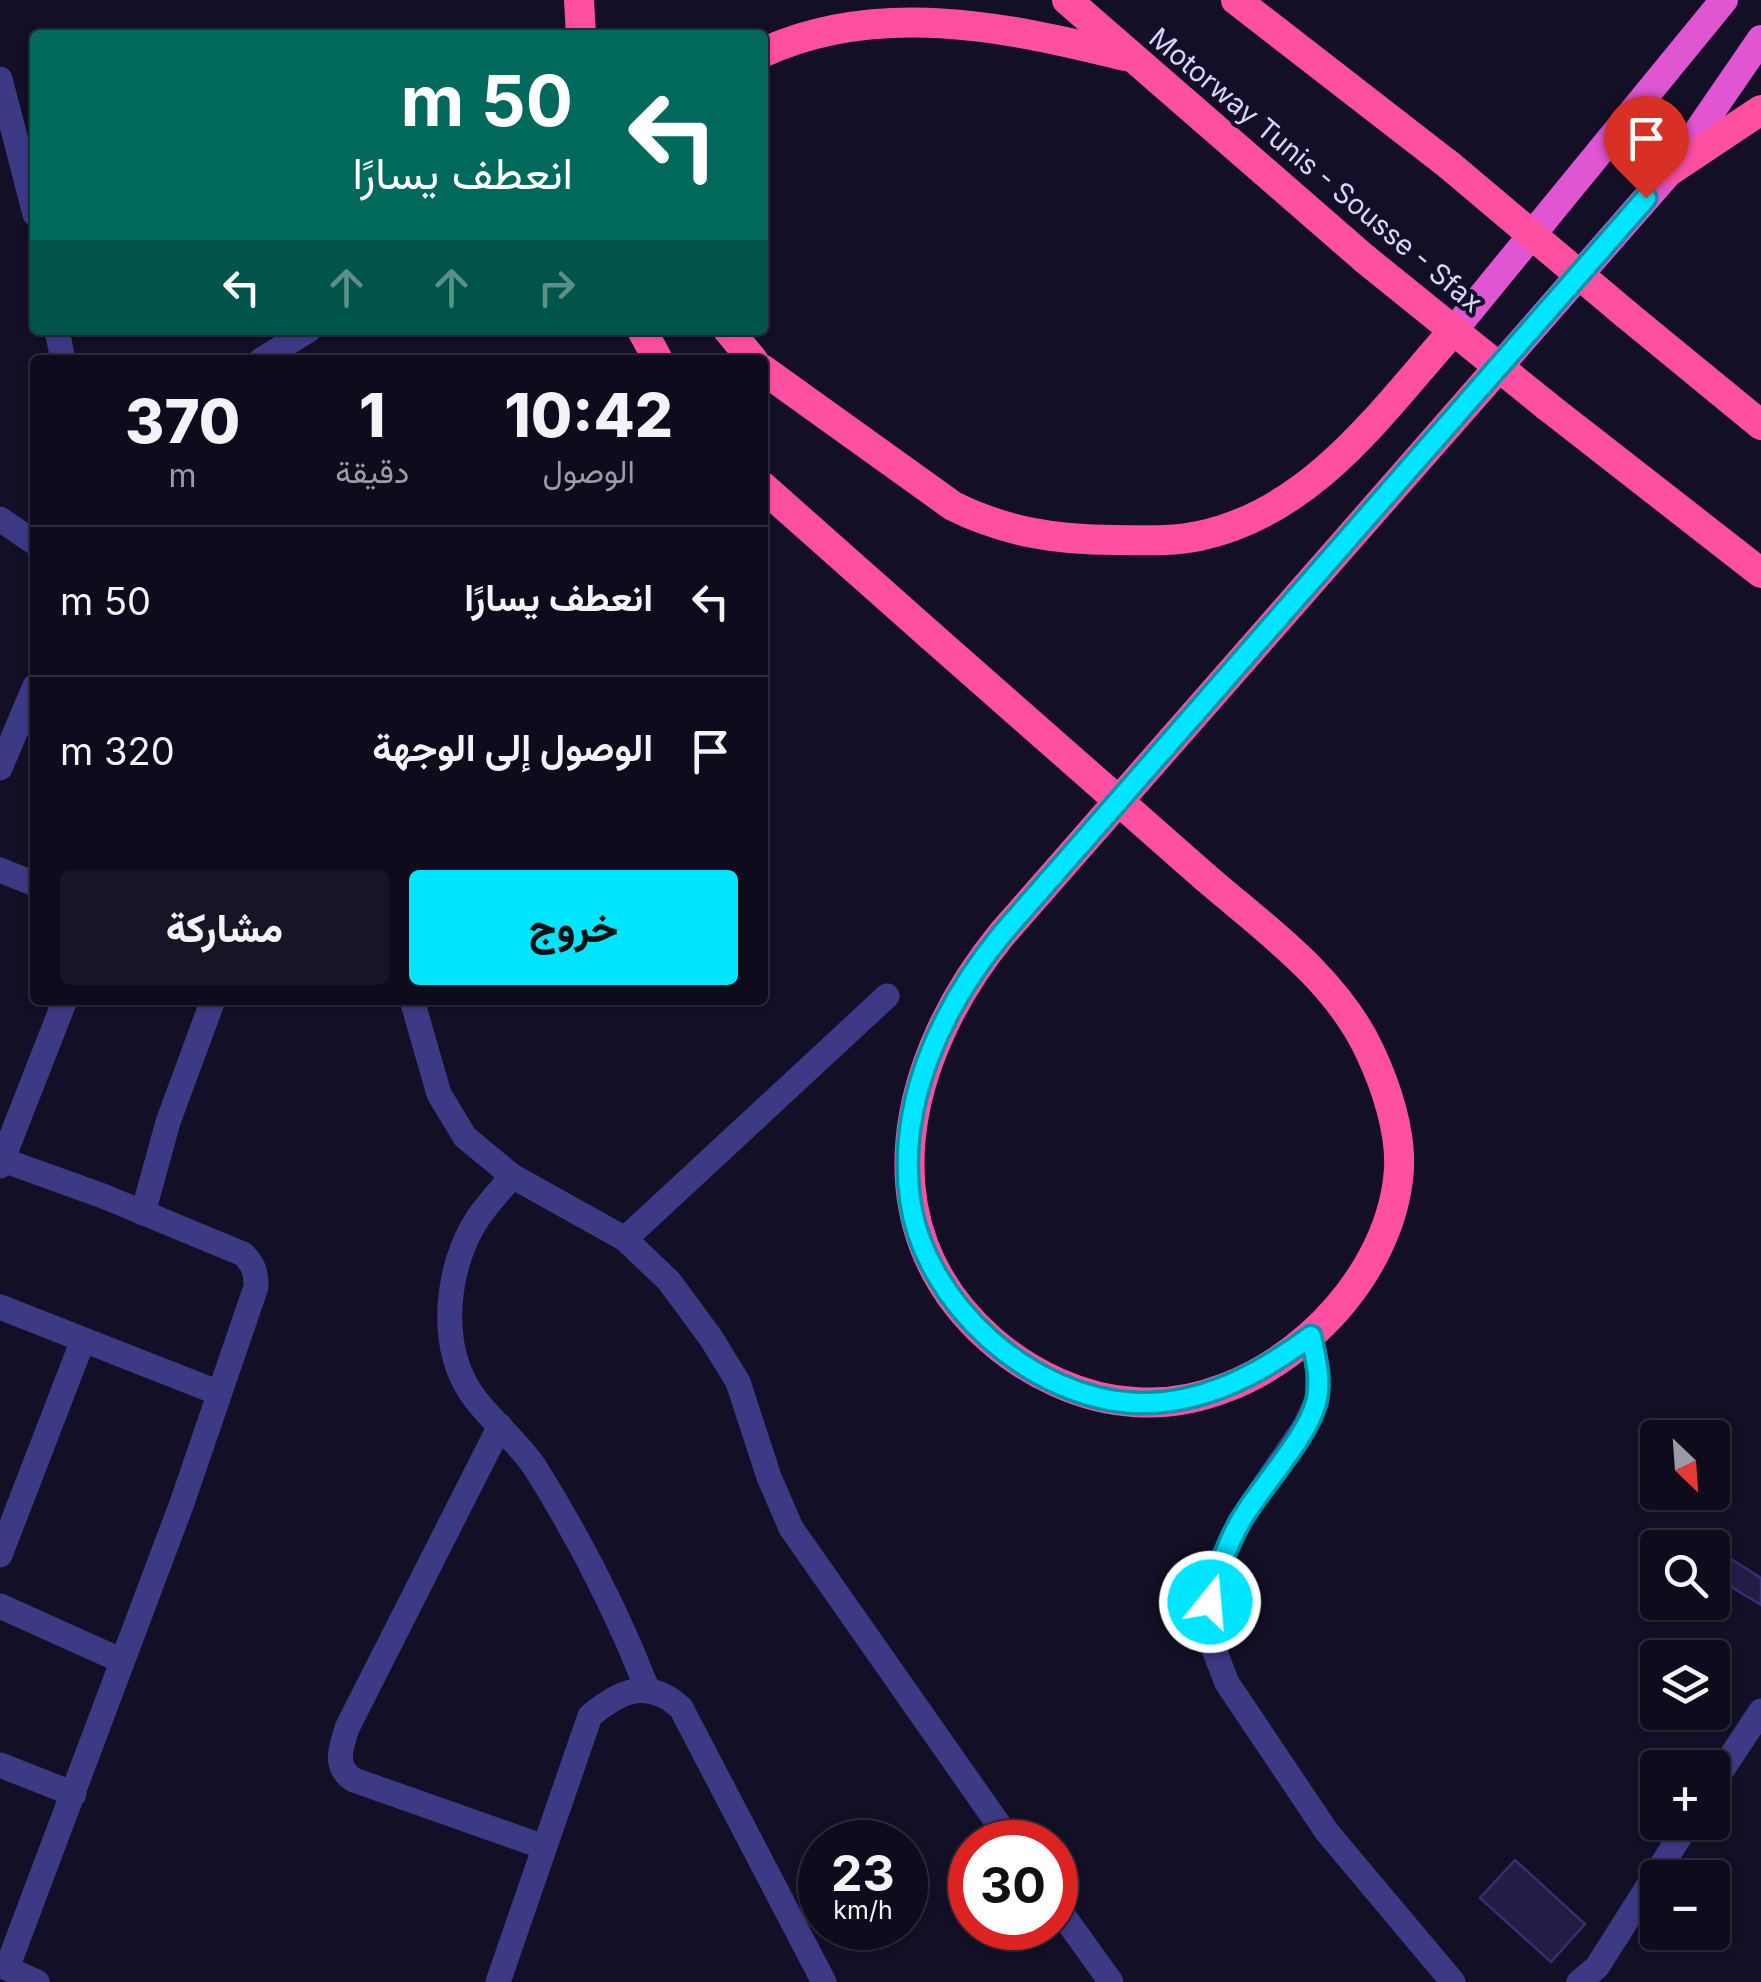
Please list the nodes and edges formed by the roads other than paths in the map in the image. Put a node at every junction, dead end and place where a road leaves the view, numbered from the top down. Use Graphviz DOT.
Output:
graph roads {
  1 [pos="579,0"];
  2 [pos="1067,0"];
  3 [pos="1236,0"];
  4 [pos="1724,0"];
  5 [pos="580,30"];
  6 [pos="1761,39"];
  7 [pos="768,50"];
  8 [pos="1135,58"];
  9 [pos="0,79"];
  10 [pos="1761,110"];
  11 [pos="1671,170"];
  12 [pos="30,195"];
  13 [pos="1454,330"];
  14 [pos="302,335"];
  15 [pos="732,335"];
  16 [pos="270,355"];
  17 [pos="749,355"];
  18 [pos="1498,368"];
  19 [pos="768,372"];
  20 [pos="1761,425"];
  21 [pos="768,491"];
  22 [pos="0,519"];
  23 [pos="30,540"];
  24 [pos="1761,572"];
  25 [pos="30,698"];
  26 [pos="0,768"];
  27 [pos="0,870"];
  28 [pos="30,882"];
  29 [pos="887,996"];
  30 [pos="63,1005"];
  31 [pos="211,1005"];
  32 [pos="413,1005"];
  33 [pos="1,1161"];
  34 [pos="512,1176"];
  35 [pos="143,1213"];
  36 [pos="625,1239"];
  37 [pos="0,1307"];
  38 [pos="1311,1336"];
  39 [pos="83,1340"];
  40 [pos="220,1393"];
  41 [pos="500,1426"];
  42 [pos="0,1554"];
  43 [pos="0,1606"];
  44 [pos="122,1661"];
  45 [pos="647,1688"];
  46 [pos="1761,1711"];
  47 [pos="1730,1758"];
  48 [pos="0,1765"];
  49 [pos="74,1794"];
  50 [pos="997,1820"];
  51 [pos="1678,1840"];
  52 [pos="544,1847"];
  53 [pos="1078,1936"];
  54 [pos="3,1966"];
  55 [pos="37,1982"];
  56 [pos="498,1982"];
  57 [pos="824,1982"];
  58 [pos="1111,1982"];
  59 [pos="1453,1982"];
  60 [pos="1579,1982"];
  1 -- 5 [label="highway"];
  2 -- 8 [label="highway, Motorway Tunis - Sousse - Sfax"];
  3 -- 20 [label="highway, bridge"];
  4 -- 13 [label="highway"];
  6 -- 11 [label="highway"];
  7 -- 8 [label="highway"];
  8 -- 24 [label="highway, Motorway Tunis - Sousse - Sfax, bridge"];
  9 -- 12 [label="street"];
  10 -- 11 [label="highway"];
  11 -- 18 [label="highway"];
  13 -- 19 [label="highway"];
  14 -- 16 [label="street"];
  15 -- 17 [label="highway"];
  18 -- 38 [label="highway"];
  21 -- 38 [label="highway, bridge"];
  22 -- 23 [label="street"];
  25 -- 26 [label="street"];
  27 -- 28 [label="street"];
  29 -- 36 [label="street"];
  30 -- 33 [label="street"];
  31 -- 35 [label="street"];
  32 -- 34 [label="street"];
  33 -- 35 [label="street"];
  34 -- 36 [label="street"];
  34 -- 41 [label="street"];
  35 -- 40 [label="street"];
  36 -- 50 [label="street"];
  37 -- 39 [label="street"];
  38 -- 59 [label="street"];
  39 -- 40 [label="street"];
  39 -- 42 [label="street"];
  40 -- 44 [label="street"];
  41 -- 45 [label="street"];
  41 -- 52 [label="street"];
  43 -- 44 [label="street"];
  44 -- 49 [label="street"];
  45 -- 52 [label="street"];
  45 -- 57 [label="street"];
  46 -- 47 [label="street"];
  48 -- 49 [label="street"];
  49 -- 54 [label="street"];
  51 -- 60 [label="street"];
  52 -- 56 [label="street"];
  53 -- 58 [label="street"];
  54 -- 55 [label="street"];
}
